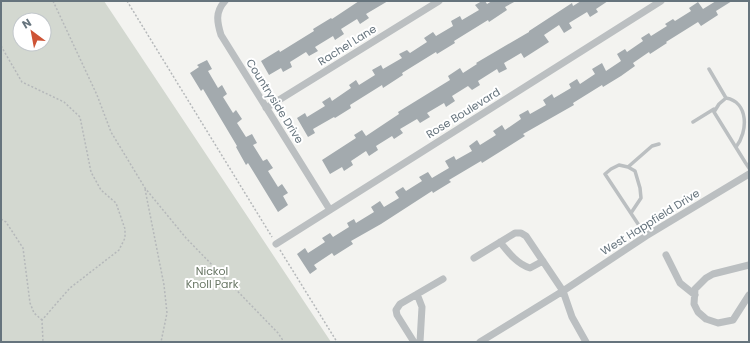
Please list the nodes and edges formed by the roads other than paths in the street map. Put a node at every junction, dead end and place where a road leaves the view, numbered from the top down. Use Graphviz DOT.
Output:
graph roads {
  1 [pos="225,1"];
  2 [pos="439,1"];
  3 [pos="662,1"];
  4 [pos="709,69"];
  5 [pos="726,98"];
  6 [pos="266,108"];
  7 [pos="716,108"];
  8 [pos="693,122"];
  9 [pos="659,144"];
  10 [pos="736,147"];
  11 [pos="628,166"];
  12 [pos="749,168"];
  13 [pos="749,174"];
  14 [pos="330,210"];
  15 [pos="631,213"];
  16 [pos="646,236"];
  17 [pos="500,242"];
  18 [pos="276,244"];
  19 [pos="666,255"];
  20 [pos="474,258"];
  21 [pos="542,261"];
  22 [pos="749,265"];
  23 [pos="443,279"];
  24 [pos="563,291"];
  25 [pos="417,294"];
  26 [pos="695,295"];
  27 [pos="749,295"];
  28 [pos="414,342"];
  29 [pos="420,342"];
  30 [pos="480,342"];
  31 [pos="586,342"];
  1 -- 6 [label="street, Countryside Drive"];
  2 -- 6 [label="street, Rachel Lane"];
  3 -- 14 [label="street, Rose Boulevard"];
  4 -- 5 [label="lane"];
  5 -- 7 [label="lane"];
  5 -- 10 [label="lane"];
  6 -- 14 [label="street, Countryside Drive"];
  7 -- 8 [label="lane"];
  7 -- 10 [label="lane"];
  9 -- 11 [label="lane"];
  10 -- 12 [label="lane"];
  11 -- 15 [label="lane"];
  11 -- 15 [label="lane"];
  13 -- 16 [label="street, West Happfield Drive"];
  14 -- 18 [label="street, Rose Boulevard"];
  15 -- 16 [label="lane"];
  16 -- 24 [label="street, West Happfield Drive"];
  17 -- 20 [label="street"];
  17 -- 21 [label="street"];
  17 -- 21 [label="street"];
  19 -- 26 [label="street"];
  21 -- 24 [label="street"];
  22 -- 26 [label="street"];
  23 -- 25 [label="street"];
  24 -- 30 [label="street, West Happfield Drive"];
  24 -- 31 [label="street"];
  25 -- 28 [label="street"];
  25 -- 29 [label="street"];
  26 -- 27 [label="street"];
}
